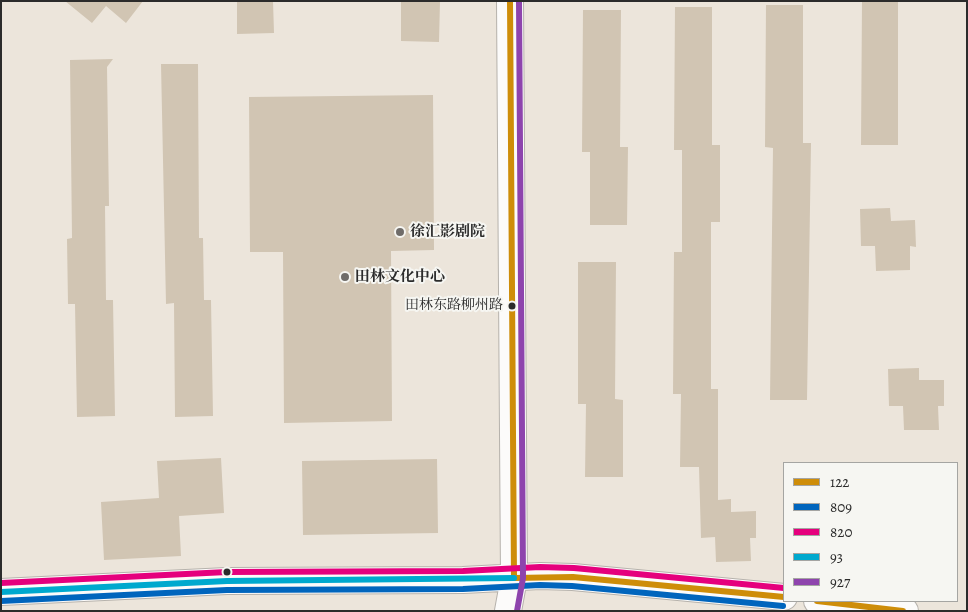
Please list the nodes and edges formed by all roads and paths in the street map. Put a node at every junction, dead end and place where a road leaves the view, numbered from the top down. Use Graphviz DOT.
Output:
graph roads {
  1 [pos="510,1"];
  2 [pos="514,578"];
  3 [pos="1,592"];
  4 [pos="783,597"];
  5 [pos="826,602"];
  6 [pos="508,611"];
  7 [pos="905,611"];
  1 -- 2 [label="street"];
  2 -- 3 [label="street"];
  2 -- 4 [label="street"];
  2 -- 6 [label="street"];
  5 -- 7 [label="street"];
}
